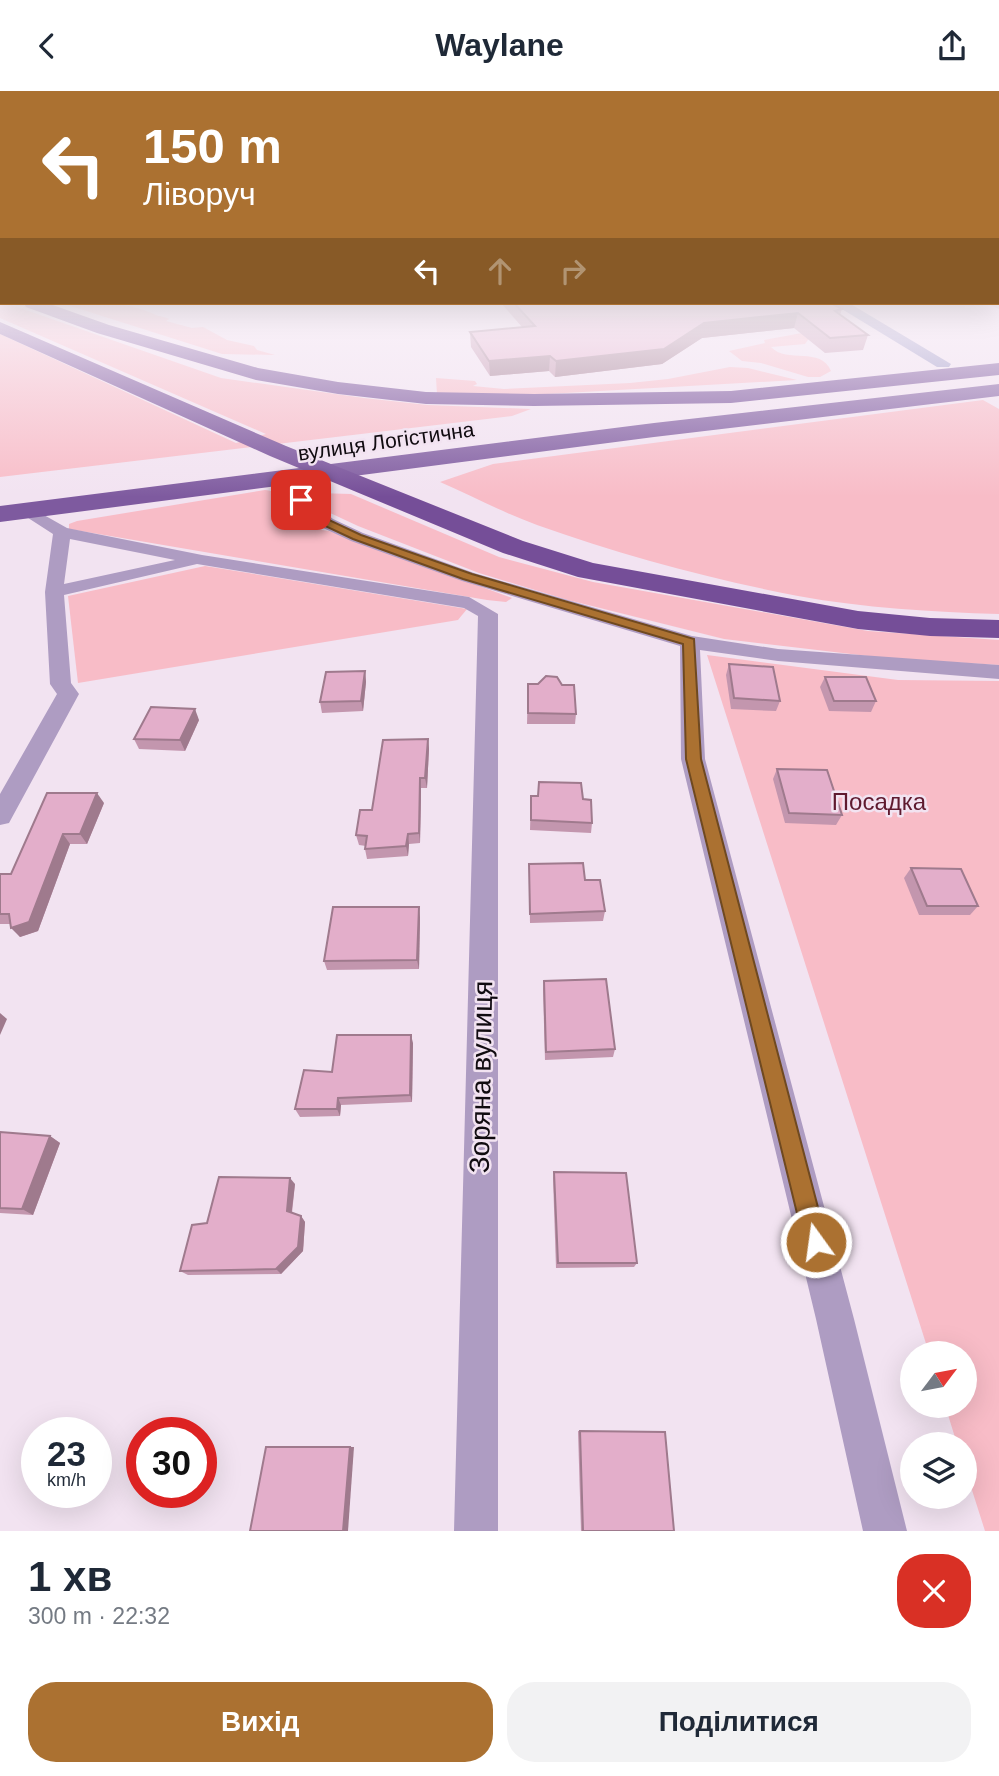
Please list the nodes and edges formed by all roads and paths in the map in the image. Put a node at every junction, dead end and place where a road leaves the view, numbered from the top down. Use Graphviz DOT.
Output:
graph roads {
  1 [pos="80,362"];
  2 [pos="217,362"];
  3 [pos="999,369"];
  4 [pos="965,383"];
  5 [pos="998,390"];
  6 [pos="731,397"];
  7 [pos="527,422"];
  8 [pos="335,447"];
  9 [pos="239,460"];
  10 [pos="143,473"];
  11 [pos="307,475"];
  12 [pos="0,492"];
  13 [pos="28,510"];
  14 [pos="0,514"];
  15 [pos="62,532"];
  16 [pos="202,560"];
  17 [pos="54,592"];
  18 [pos="999,629"];
  19 [pos="690,642"];
  20 [pos="999,672"];
  21 [pos="0,816"];
  22 [pos="476,1531"];
  23 [pos="885,1531"];
  1 -- 18 [label="highway"];
  2 -- 6 [label="highway"];
  3 -- 4 [label="highway"];
  4 -- 5 [label="main road"];
  4 -- 6 [label="highway"];
  4 -- 11 [label="main road"];
  6 -- 7 [label="main road"];
  8 -- 9 [label="main road, вулиця Логістична"];
  10 -- 12 [label="main road"];
  11 -- 13 [label="main road"];
  11 -- 19 [label="street"];
  13 -- 14 [label="main road"];
  13 -- 15 [label="street"];
  15 -- 16 [label="street"];
  15 -- 17 [label="street"];
  16 -- 17 [label="street"];
  16 -- 22 [label="street, Зоряна вулиця"];
  17 -- 21 [label="street"];
  19 -- 20 [label="street"];
  19 -- 23 [label="street"];
}
